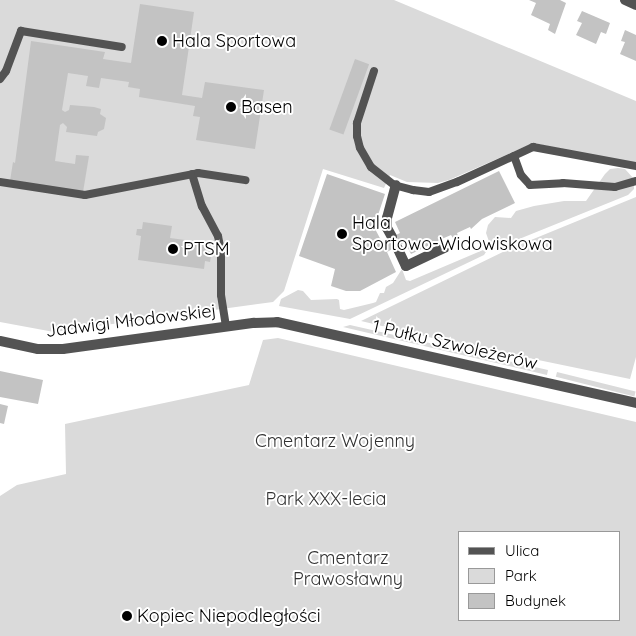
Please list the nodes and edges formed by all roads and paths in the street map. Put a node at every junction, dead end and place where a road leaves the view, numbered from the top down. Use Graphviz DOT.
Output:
graph roads {
  1 [pos="625,0"];
  2 [pos="636,5"];
  3 [pos="122,47"];
  4 [pos="374,71"];
  5 [pos="0,79"];
  6 [pos="514,156"];
  7 [pos="636,166"];
  8 [pos="192,174"];
  9 [pos="245,180"];
  10 [pos="636,181"];
  11 [pos="0,182"];
  12 [pos="396,185"];
  13 [pos="446,247"];
  14 [pos="266,321"];
  15 [pos="226,326"];
  16 [pos="0,341"];
  17 [pos="636,403"];
  1 -- 2 [label="street"];
  3 -- 5 [label="lane"];
  4 -- 12 [label="lane"];
  6 -- 7 [label="lane"];
  6 -- 10 [label="lane"];
  6 -- 12 [label="lane"];
  8 -- 9 [label="lane"];
  8 -- 11 [label="lane"];
  8 -- 15 [label="lane"];
  12 -- 13 [label="street"];
  14 -- 15 [label="street, Jadwigi Młodowskiej"];
  14 -- 17 [label="street, 1 Pułku Szwoleżerów"];
  15 -- 16 [label="street, Jadwigi Młodowskiej"];
}
